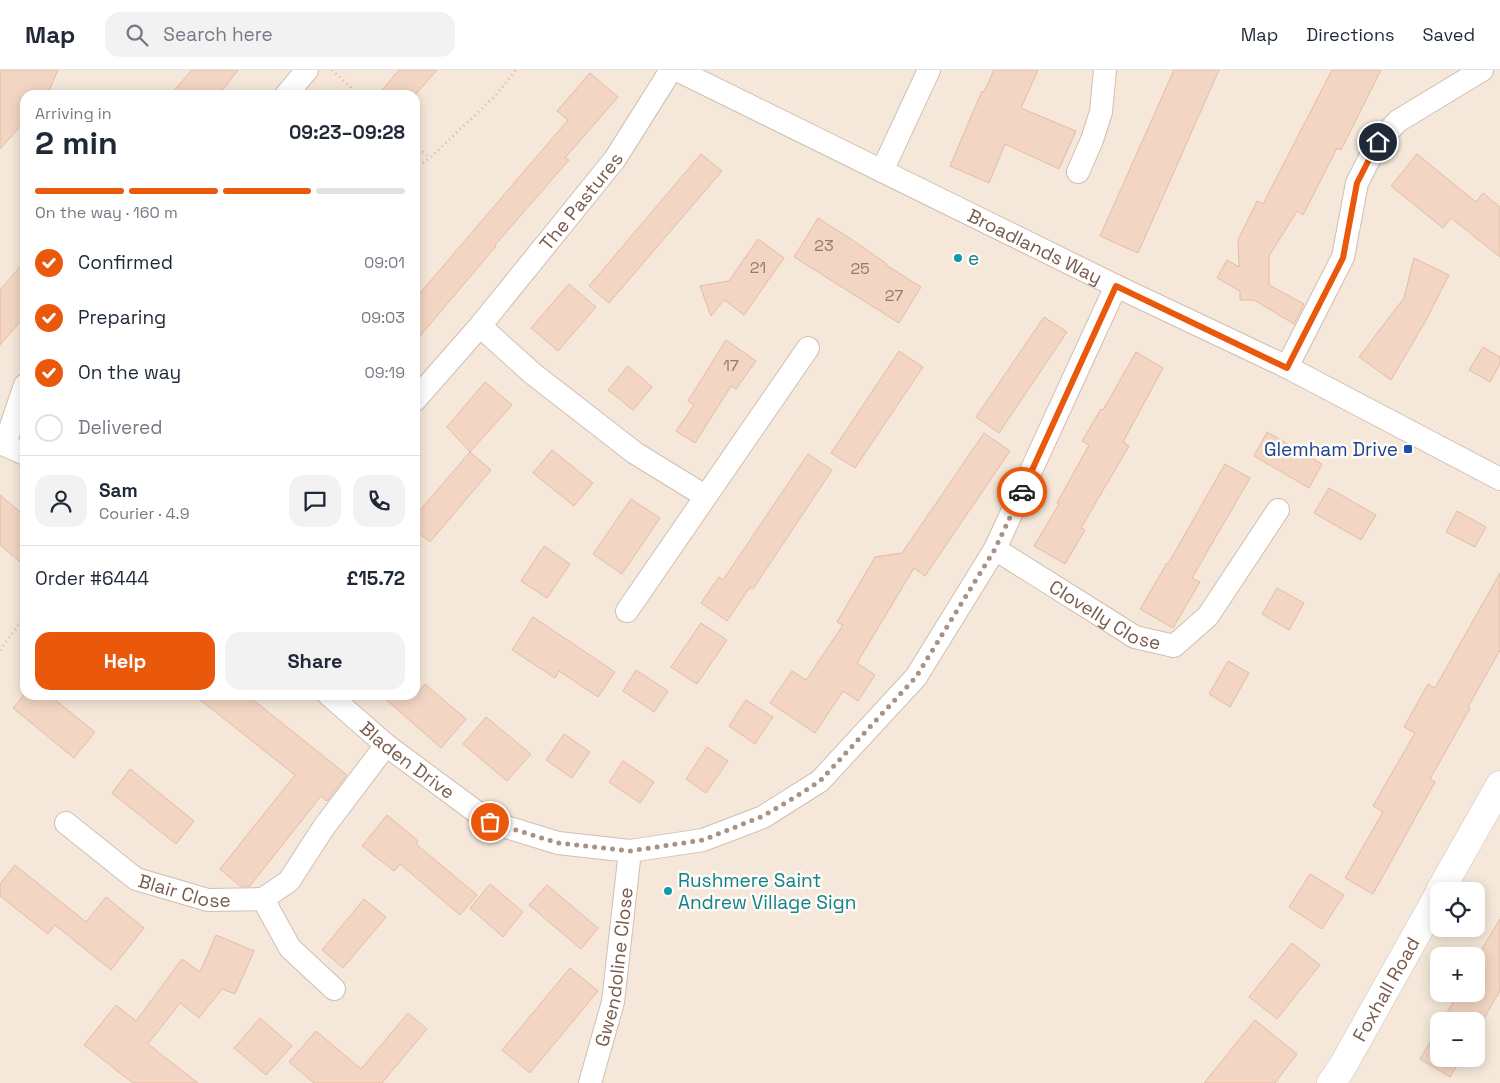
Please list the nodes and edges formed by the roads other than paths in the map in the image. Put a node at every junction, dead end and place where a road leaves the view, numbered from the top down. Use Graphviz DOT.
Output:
graph roads {
  1 [pos="307,70"];
  2 [pos="671,70"];
  3 [pos="677,70"];
  4 [pos="929,70"];
  5 [pos="1105,70"];
  6 [pos="1482,70"];
  7 [pos="290,90"];
  8 [pos="882,171"];
  9 [pos="1078,172"];
  10 [pos="1116,286"];
  11 [pos="480,326"];
  12 [pos="808,348"];
  13 [pos="1287,368"];
  14 [pos="420,394"];
  15 [pos="20,405"];
  16 [pos="10,447"];
  17 [pos="1500,479"];
  18 [pos="705,496"];
  19 [pos="1278,510"];
  20 [pos="995,549"];
  21 [pos="626,611"];
  22 [pos="335,700"];
  23 [pos="386,745"];
  24 [pos="1500,785"];
  25 [pos="66,823"];
  26 [pos="630,851"];
  27 [pos="1446,882"];
  28 [pos="263,899"];
  29 [pos="1430,911"];
  30 [pos="334,988"];
  31 [pos="590,1083"];
  32 [pos="1331,1083"];
  1 -- 7 [label="street"];
  2 -- 11 [label="street, The Pastures"];
  3 -- 8 [label="street, Broadlands Way"];
  4 -- 8 [label="street"];
  5 -- 9 [label="street"];
  6 -- 13 [label="street"];
  8 -- 10 [label="street, Broadlands Way"];
  10 -- 13 [label="street, Broadlands Way"];
  10 -- 20 [label="street, Bladen Drive"];
  11 -- 14 [label="street, The Pastures"];
  11 -- 18 [label="street"];
  12 -- 18 [label="street"];
  13 -- 17 [label="street, Broadlands Way"];
  15 -- 16 [label="street"];
  18 -- 21 [label="street"];
  19 -- 20 [label="street, Clovelly Close"];
  20 -- 26 [label="street, Bladen Drive"];
  22 -- 23 [label="street, Bladen Drive"];
  23 -- 26 [label="street, Bladen Drive"];
  23 -- 28 [label="street"];
  24 -- 27 [label="street, Foxhall Road"];
  25 -- 28 [label="street, Blair Close"];
  26 -- 31 [label="street, Gwendoline Close"];
  28 -- 30 [label="street"];
  29 -- 32 [label="street, Foxhall Road"];
}
